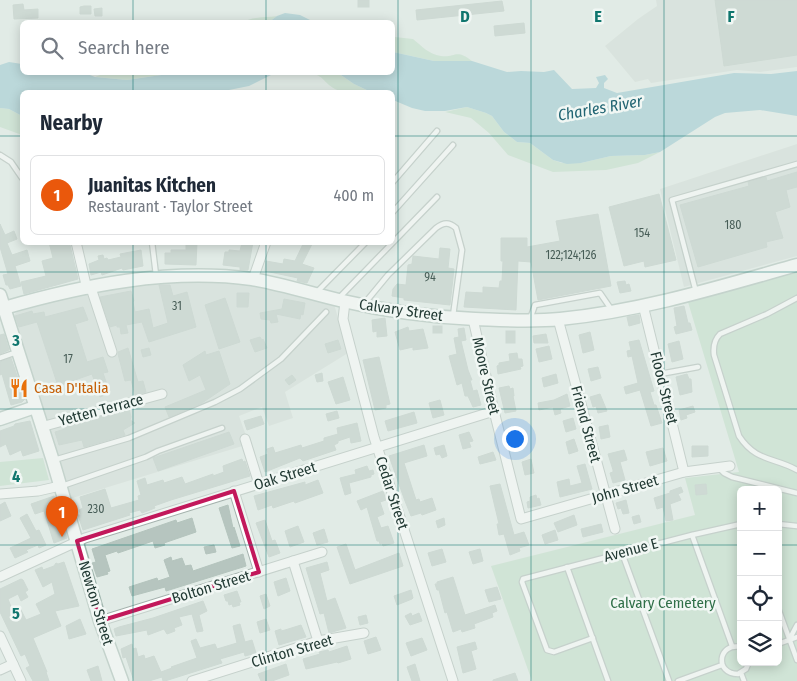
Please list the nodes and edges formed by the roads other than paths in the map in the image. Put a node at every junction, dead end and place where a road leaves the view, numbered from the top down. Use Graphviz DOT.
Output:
graph roads {
  1 [pos="437,130"];
  2 [pos="453,145"];
  3 [pos="0,155"];
  4 [pos="797,164"];
  5 [pos="20,175"];
  6 [pos="395,179"];
  7 [pos="437,197"];
  8 [pos="395,210"];
  9 [pos="395,242"];
  10 [pos="77,245"];
  11 [pos="152,245"];
  12 [pos="265,245"];
  13 [pos="363,245"];
  14 [pos="393,245"];
  15 [pos="797,265"];
  16 [pos="156,277"];
  17 [pos="253,280"];
  18 [pos="89,288"];
  19 [pos="696,293"];
  20 [pos="315,294"];
  21 [pos="0,295"];
  22 [pos="797,298"];
  23 [pos="341,301"];
  24 [pos="363,305"];
  25 [pos="643,305"];
  26 [pos="4,308"];
  27 [pos="612,311"];
  28 [pos="326,312"];
  29 [pos="453,317"];
  30 [pos="473,319"];
  31 [pos="558,319"];
  32 [pos="530,320"];
  33 [pos="18,351"];
  34 [pos="112,352"];
  35 [pos="0,358"];
  36 [pos="698,367"];
  37 [pos="660,374"];
  38 [pos="162,394"];
  39 [pos="35,407"];
  40 [pos="494,411"];
  41 [pos="0,420"];
  42 [pos="41,427"];
  43 [pos="222,428"];
  44 [pos="245,439"];
  45 [pos="377,447"];
  46 [pos="52,460"];
  47 [pos="730,466"];
  48 [pos="719,468"];
  49 [pos="797,470"];
  50 [pos="684,472"];
  51 [pos="259,484"];
  52 [pos="60,486"];
  53 [pos="234,491"];
  54 [pos="797,493"];
  55 [pos="0,494"];
  56 [pos="606,494"];
  57 [pos="521,520"];
  58 [pos="782,524"];
  59 [pos="737,525"];
  60 [pos="797,526"];
  61 [pos="615,529"];
  62 [pos="692,534"];
  63 [pos="77,541"];
  64 [pos="322,552"];
  65 [pos="622,553"];
  66 [pos="292,561"];
  67 [pos="567,567"];
  68 [pos="259,572"];
  69 [pos="0,576"];
  70 [pos="782,619"];
  71 [pos="100,621"];
  72 [pos="797,625"];
  73 [pos="364,633"];
  74 [pos="0,636"];
  75 [pos="797,637"];
  76 [pos="593,638"];
  77 [pos="790,640"];
  78 [pos="318,641"];
  79 [pos="782,643"];
  80 [pos="732,646"];
  81 [pos="737,647"];
  82 [pos="797,660"];
  83 [pos="13,664"];
  84 [pos="722,665"];
  85 [pos="748,666"];
  86 [pos="0,670"];
  87 [pos="741,673"];
  88 [pos="21,681"];
  89 [pos="122,681"];
  90 [pos="192,681"];
  91 [pos="453,681"];
  92 [pos="608,681"];
  93 [pos="669,681"];
  94 [pos="678,681"];
  95 [pos="744,681"];
  1 -- 6 [label="lane"];
  2 -- 8 [label="lane"];
  3 -- 5 [label="lane"];
  4 -- 19 [label="lane"];
  7 -- 9 [label="lane"];
  10 -- 18 [label="street"];
  11 -- 16 [label="lane"];
  12 -- 17 [label="street"];
  13 -- 20 [label="lane"];
  14 -- 23 [label="lane"];
  15 -- 19 [label="street, Calvary Street"];
  16 -- 17 [label="street, Calvary Street"];
  16 -- 18 [label="street, Calvary Street"];
  17 -- 20 [label="street, Calvary Street"];
  18 -- 26 [label="street, Calvary Street"];
  18 -- 34 [label="street"];
  19 -- 25 [label="street, Calvary Street"];
  20 -- 23 [label="street, Calvary Street"];
  21 -- 26 [label="street, Newton Street"];
  22 -- 49 [label="lane"];
  23 -- 24 [label="street, Calvary Street"];
  23 -- 45 [label="street, Cedar Street"];
  24 -- 29 [label="street, Calvary Street"];
  24 -- 29 [label="lane"];
  25 -- 27 [label="street, Calvary Street"];
  25 -- 37 [label="street, Flood Street"];
  26 -- 33 [label="street, Newton Street"];
  27 -- 31 [label="street, Calvary Street"];
  27 -- 32 [label="lane"];
  28 -- 46 [label="lane"];
  29 -- 30 [label="street, Calvary Street"];
  30 -- 32 [label="street, Calvary Street"];
  30 -- 40 [label="street, Moore Street"];
  31 -- 32 [label="street, Calvary Street"];
  31 -- 56 [label="street, Friend Street"];
  33 -- 35 [label="lane"];
  33 -- 39 [label="street, Newton Street"];
  36 -- 37 [label="lane"];
  37 -- 50 [label="street, Flood Street"];
  38 -- 42 [label="street, Yetten Terrace"];
  39 -- 41 [label="street"];
  39 -- 42 [label="street, Newton Street"];
  40 -- 45 [label="street, Oak Street"];
  40 -- 57 [label="street, Moore Street"];
  42 -- 46 [label="street, Newton Street"];
  43 -- 52 [label="lane"];
  44 -- 51 [label="street"];
  45 -- 51 [label="street, Oak Street"];
  45 -- 91 [label="street, Cedar Street"];
  46 -- 52 [label="street, Newton Street"];
  47 -- 48 [label="street, John Street"];
  48 -- 50 [label="street, John Street"];
  48 -- 54 [label="lane"];
  50 -- 56 [label="street, John Street"];
  51 -- 53 [label="street, Oak Street"];
  52 -- 55 [label="street"];
  52 -- 63 [label="street, Newton Street"];
  53 -- 63 [label="street, Oak Street"];
  53 -- 68 [label="street"];
  56 -- 57 [label="street, John Street"];
  56 -- 61 [label="street, Friend Street"];
  58 -- 60 [label="lane"];
  59 -- 62 [label="lane, Avenue E"];
  62 -- 65 [label="lane, Avenue E"];
  62 -- 80 [label="lane"];
  63 -- 69 [label="street, Oak Street"];
  63 -- 71 [label="street, Newton Street"];
  64 -- 66 [label="street, Bolton Street"];
  65 -- 67 [label="lane, Avenue E"];
  65 -- 93 [label="lane"];
  66 -- 68 [label="street, Bolton Street"];
  66 -- 78 [label="street"];
  67 -- 76 [label="lane"];
  67 -- 76 [label="lane, Avenue E"];
  68 -- 71 [label="street, Bolton Street"];
  70 -- 77 [label="lane"];
  71 -- 89 [label="street, Newton Street"];
  72 -- 77 [label="lane"];
  73 -- 78 [label="street, Clinton Street"];
  74 -- 83 [label="street"];
  75 -- 77 [label="lane"];
  76 -- 92 [label="lane"];
  77 -- 79 [label="lane"];
  77 -- 82 [label="lane"];
  78 -- 90 [label="street, Clinton Street"];
  80 -- 81 [label="lane"];
  80 -- 84 [label="lane"];
  83 -- 86 [label="street"];
  83 -- 88 [label="street"];
  84 -- 87 [label="lane"];
  84 -- 94 [label="lane"];
  85 -- 87 [label="lane"];
  87 -- 95 [label="lane"];
}
